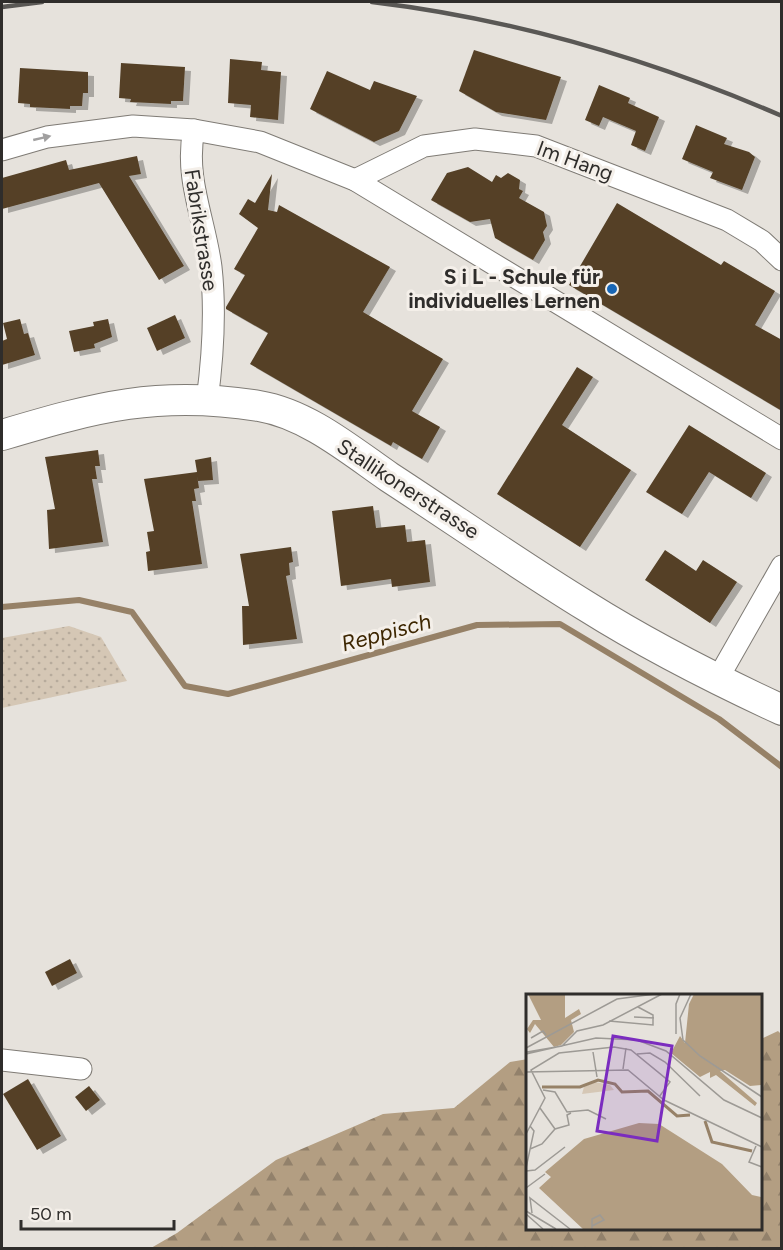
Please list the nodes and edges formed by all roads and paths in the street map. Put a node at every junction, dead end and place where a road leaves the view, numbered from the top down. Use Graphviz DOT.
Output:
graph roads {
  1 [pos="194,130"];
  2 [pos="2,150"];
  3 [pos="356,180"];
  4 [pos="782,260"];
  5 [pos="207,401"];
  6 [pos="2,435"];
  7 [pos="782,439"];
  8 [pos="782,566"];
  9 [pos="717,680"];
  10 [pos="782,710"];
  11 [pos="2,1060"];
  12 [pos="81,1069"];
  2 -- 1 [label="street, one-way"];
  1 -- 3 [label="street"];
  1 -- 5 [label="street, Fabrikstrasse"];
  3 -- 4 [label="street, Im Hang"];
  3 -- 7 [label="street"];
  5 -- 6 [label="street, Stallikonerstrasse"];
  5 -- 9 [label="street, Stallikonerstrasse"];
  8 -- 9 [label="street"];
  9 -- 10 [label="street, Stallikonerstrasse"];
  11 -- 12 [label="street"];
}
